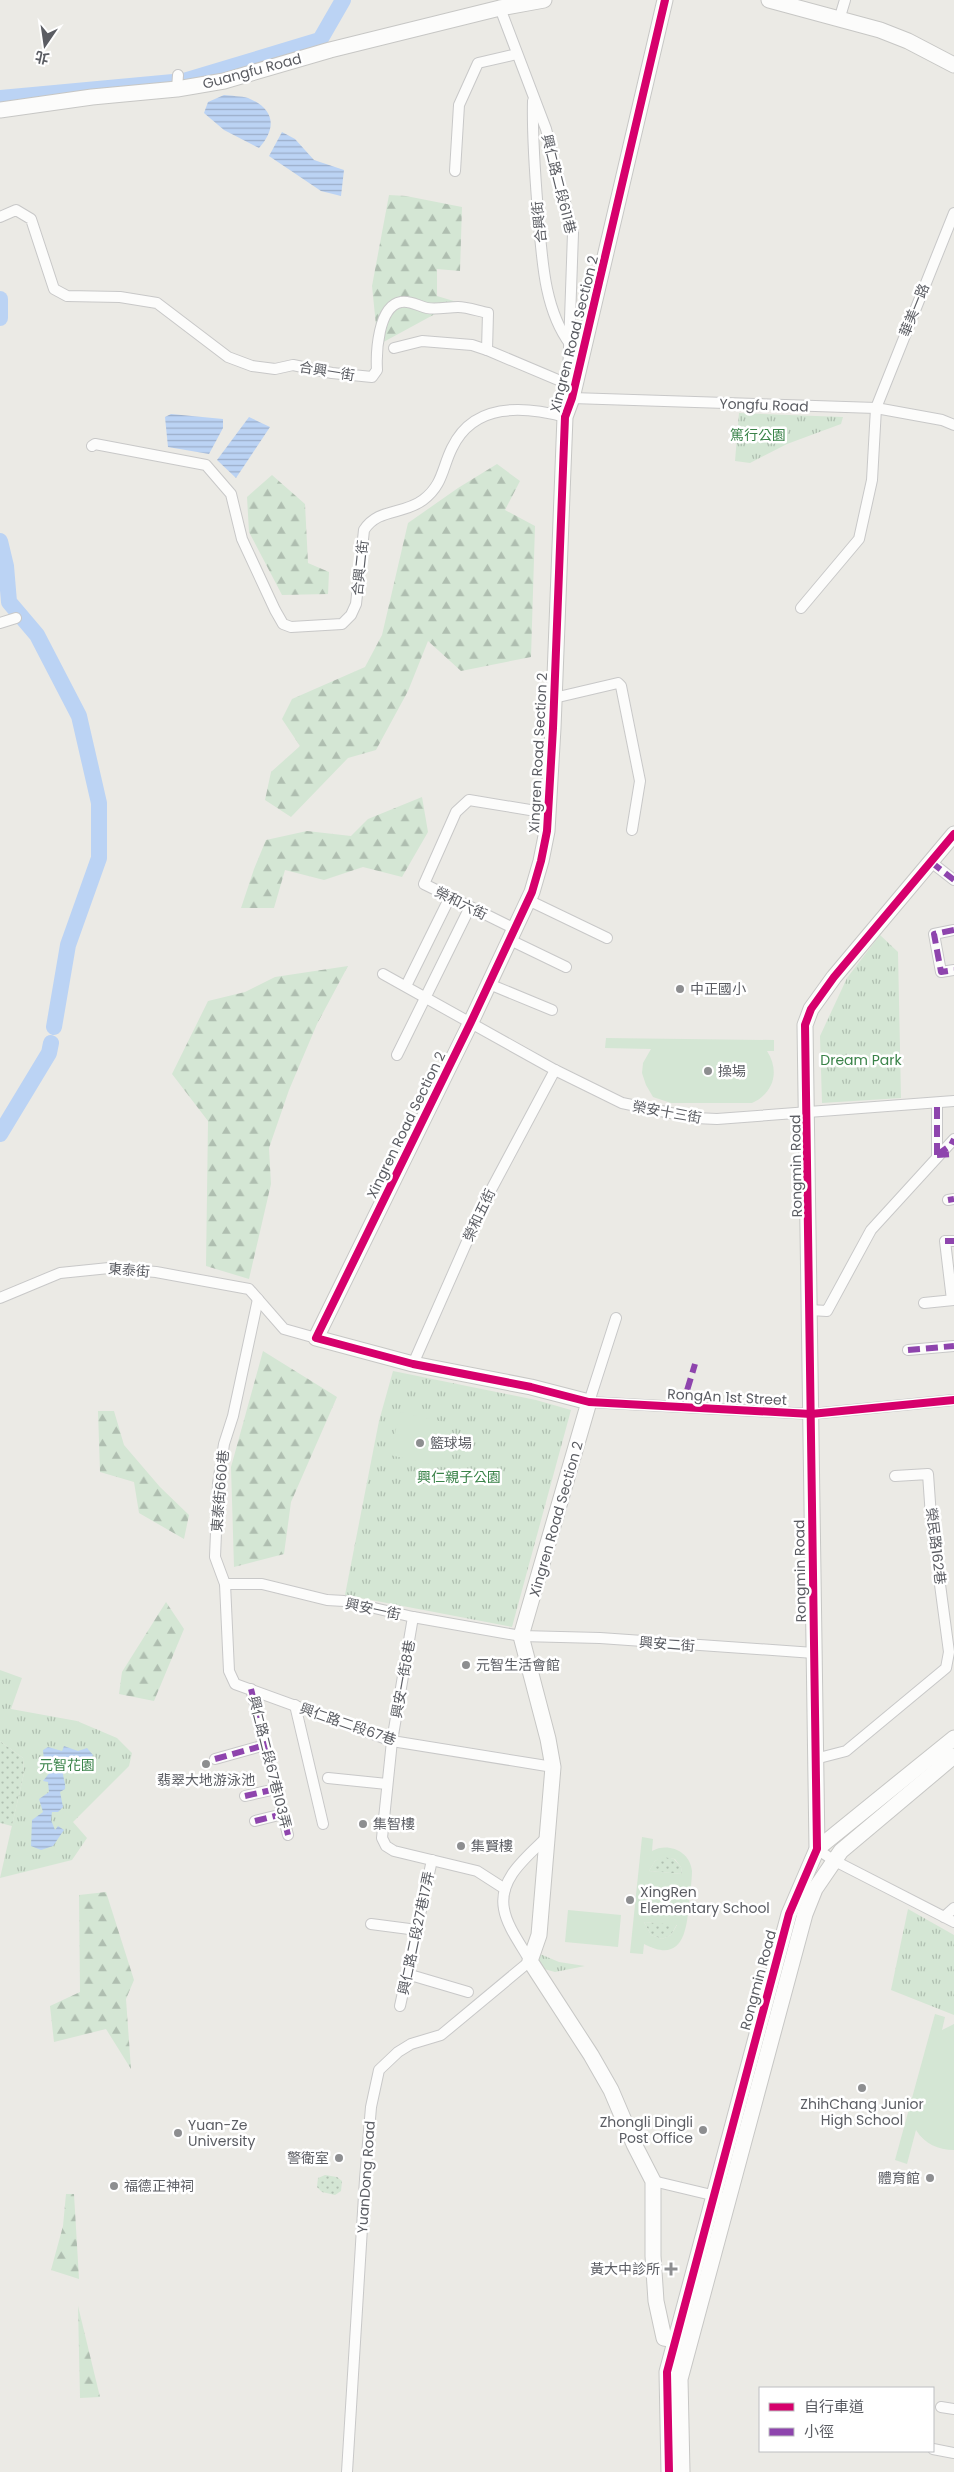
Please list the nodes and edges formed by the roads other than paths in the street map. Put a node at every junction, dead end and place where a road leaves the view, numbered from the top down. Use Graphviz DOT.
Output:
graph roads {
  1 [pos="544,0"];
  2 [pos="665,0"];
  3 [pos="768,0"];
  4 [pos="844,0"];
  5 [pos="499,4"];
  6 [pos="838,20"];
  7 [pos="518,54"];
  8 [pos="954,66"];
  9 [pos="533,95"];
  10 [pos="0,110"];
  11 [pos="456,171"];
  12 [pos="954,214"];
  13 [pos="0,217"];
  14 [pos="570,344"];
  15 [pos="394,348"];
  16 [pos="487,350"];
  17 [pos="571,392"];
  18 [pos="876,408"];
  19 [pos="565,417"];
  20 [pos="954,425"];
  21 [pos="92,446"];
  22 [pos="801,608"];
  23 [pos="16,618"];
  24 [pos="0,623"];
  25 [pos="554,698"];
  26 [pos="548,813"];
  27 [pos="632,830"];
  28 [pos="954,834"];
  29 [pos="931,862"];
  30 [pos="954,880"];
  31 [pos="450,897"];
  32 [pos="528,900"];
  33 [pos="470,907"];
  34 [pos="954,930"];
  35 [pos="512,934"];
  36 [pos="607,938"];
  37 [pos="566,967"];
  38 [pos="954,970"];
  39 [pos="383,974"];
  40 [pos="489,984"];
  41 [pos="406,986"];
  42 [pos="426,996"];
  43 [pos="552,1010"];
  44 [pos="471,1022"];
  45 [pos="396,1055"];
  46 [pos="555,1070"];
  47 [pos="954,1102"];
  48 [pos="937,1104"];
  49 [pos="808,1113"];
  50 [pos="954,1139"];
  51 [pos="954,1154"];
  52 [pos="937,1155"];
  53 [pos="950,1241"];
  54 [pos="0,1298"];
  55 [pos="258,1299"];
  56 [pos="953,1300"];
  57 [pos="924,1303"];
  58 [pos="810,1310"];
  59 [pos="616,1318"];
  60 [pos="316,1338"];
  61 [pos="954,1346"];
  62 [pos="908,1350"];
  63 [pos="412,1364"];
  64 [pos="954,1400"];
  65 [pos="589,1402"];
  66 [pos="810,1414"];
  67 [pos="895,1476"];
  68 [pos="226,1584"];
  69 [pos="413,1617"];
  70 [pos="521,1636"];
  71 [pos="814,1653"];
  72 [pos="236,1684"];
  73 [pos="252,1689"];
  74 [pos="295,1705"];
  75 [pos="954,1738"];
  76 [pos="392,1741"];
  77 [pos="266,1745"];
  78 [pos="954,1756"];
  79 [pos="215,1759"];
  80 [pos="815,1759"];
  81 [pos="553,1767"];
  82 [pos="328,1778"];
  83 [pos="387,1784"];
  84 [pos="276,1789"];
  85 [pos="245,1796"];
  86 [pos="282,1814"];
  87 [pos="255,1820"];
  88 [pos="324,1824"];
  89 [pos="288,1835"];
  90 [pos="548,1836"];
  91 [pos="816,1850"];
  92 [pos="432,1860"];
  93 [pos="832,1860"];
  94 [pos="505,1889"];
  95 [pos="954,1908"];
  96 [pos="944,1917"];
  97 [pos="954,1922"];
  98 [pos="371,1924"];
  99 [pos="417,1930"];
  100 [pos="530,1961"];
  101 [pos="407,1974"];
  102 [pos="468,1992"];
  103 [pos="400,2006"];
  104 [pos="653,2181"];
  105 [pos="712,2195"];
  106 [pos="728,2200"];
  107 [pos="683,2340"];
  108 [pos="941,2407"];
  109 [pos="954,2409"];
  110 [pos="934,2450"];
  111 [pos="954,2453"];
  112 [pos="346,2472"];
  113 [pos="669,2472"];
  114 [pos="682,2472"];
  1 -- 5 [label="street, Guangfu Road"];
  2 -- 17 [label="street, Xingren Road Section 2"];
  3 -- 6 [label="street"];
  4 -- 6 [label="street"];
  5 -- 7 [label="street, 興仁路二段611巷"];
  5 -- 10 [label="street, Guangfu Road"];
  6 -- 8 [label="street"];
  7 -- 9 [label="street, 興仁路二段611巷"];
  7 -- 11 [label="street"];
  9 -- 14 [label="street, 興仁路二段611巷"];
  9 -- 14 [label="street, 合興街"];
  12 -- 18 [label="street, 華美一路"];
  13 -- 16 [label="street, 合興一街"];
  14 -- 17 [label="street, 興仁路二段611巷"];
  15 -- 16 [label="street"];
  16 -- 17 [label="street"];
  17 -- 18 [label="street, Yongfu Road"];
  17 -- 19 [label="street, Xingren Road Section 2"];
  18 -- 20 [label="street, Yongfu Road"];
  18 -- 22 [label="street, 華美一路"];
  19 -- 21 [label="street, 合興二街"];
  19 -- 25 [label="street, Xingren Road Section 2"];
  23 -- 24 [label="street"];
  25 -- 26 [label="street, Xingren Road Section 2"];
  25 -- 27 [label="street"];
  26 -- 31 [label="street, 榮和六街"];
  26 -- 32 [label="street, Xingren Road Section 2"];
  28 -- 29 [label="street, Rongmin Road"];
  29 -- 30 [label="street"];
  29 -- 49 [label="street, Rongmin Road"];
  31 -- 33 [label="street, 榮和六街"];
  31 -- 41 [label="street"];
  32 -- 35 [label="street, Xingren Road Section 2"];
  32 -- 36 [label="street"];
  33 -- 35 [label="street, 榮和六街"];
  33 -- 42 [label="street"];
  34 -- 38 [label="street"];
  35 -- 37 [label="street, 榮和六街"];
  35 -- 40 [label="street, Xingren Road Section 2"];
  39 -- 41 [label="street, 榮安十三街"];
  40 -- 43 [label="street"];
  40 -- 44 [label="street, Xingren Road Section 2"];
  41 -- 42 [label="street, 榮安十三街"];
  42 -- 44 [label="street, 榮安十三街"];
  42 -- 45 [label="street"];
  44 -- 46 [label="street, 榮安十三街"];
  44 -- 60 [label="street, Xingren Road Section 2"];
  46 -- 49 [label="street, 榮安十三街"];
  46 -- 63 [label="street, 榮和五街"];
  47 -- 48 [label="street, 榮安十三街"];
  48 -- 49 [label="street, 榮安十三街"];
  48 -- 52 [label="street"];
  49 -- 58 [label="street, Rongmin Road"];
  50 -- 52 [label="street"];
  51 -- 52 [label="street"];
  52 -- 58 [label="street"];
  53 -- 56 [label="street"];
  54 -- 55 [label="street, 東泰街"];
  55 -- 60 [label="street, 東泰街"];
  55 -- 68 [label="street, 東泰街660巷"];
  56 -- 57 [label="street"];
  58 -- 66 [label="street, Rongmin Road"];
  59 -- 65 [label="street"];
  60 -- 63 [label="street"];
  61 -- 62 [label="street"];
  63 -- 65 [label="street"];
  64 -- 66 [label="street, RongAn 1st Street"];
  65 -- 66 [label="street, RongAn 1st Street"];
  65 -- 70 [label="street, Xingren Road Section 2"];
  66 -- 71 [label="street, Rongmin Road"];
  67 -- 80 [label="street, 榮民路162巷"];
  68 -- 69 [label="street, 興安一街"];
  68 -- 72 [label="street, 東泰街660巷"];
  69 -- 70 [label="street, 興安一街"];
  69 -- 76 [label="street, 興安一街8巷"];
  70 -- 71 [label="street, 興安二街"];
  70 -- 81 [label="street"];
  71 -- 80 [label="street, Rongmin Road"];
  72 -- 73 [label="street, 興仁路二段67巷"];
  73 -- 74 [label="street, 興仁路二段67巷"];
  73 -- 77 [label="street, 興仁路二段67巷103弄"];
  74 -- 76 [label="street, 興仁路二段67巷"];
  74 -- 88 [label="street"];
  75 -- 91 [label="street"];
  76 -- 81 [label="street, 興仁路二段67巷"];
  76 -- 83 [label="street, 興安一街8巷"];
  77 -- 79 [label="street"];
  77 -- 84 [label="street, 興仁路二段67巷103弄"];
  78 -- 93 [label="street, Rongmin Road"];
  80 -- 91 [label="street, Rongmin Road"];
  81 -- 90 [label="street"];
  82 -- 83 [label="street"];
  83 -- 92 [label="street, 興安一街8巷"];
  84 -- 85 [label="street"];
  84 -- 86 [label="street, 興仁路二段67巷103弄"];
  86 -- 87 [label="street"];
  86 -- 89 [label="street, 興仁路二段67巷103弄"];
  90 -- 94 [label="street"];
  90 -- 100 [label="street"];
  91 -- 93 [label="street"];
  91 -- 105 [label="street, Rongmin Road"];
  92 -- 94 [label="street"];
  92 -- 99 [label="street, 興仁路二段27巷17弄"];
  93 -- 96 [label="street"];
  93 -- 106 [label="street, Rongmin Road"];
  94 -- 100 [label="street"];
  95 -- 96 [label="street"];
  96 -- 97 [label="street"];
  98 -- 99 [label="street"];
  99 -- 101 [label="street, 興仁路二段27巷17弄"];
  100 -- 104 [label="street"];
  100 -- 112 [label="street, YuanDong Road"];
  101 -- 102 [label="street"];
  101 -- 103 [label="street, 興仁路二段27巷17弄"];
  104 -- 105 [label="street"];
  104 -- 107 [label="street"];
  105 -- 106 [label="street"];
  105 -- 107 [label="street, Rongmin Road"];
  106 -- 107 [label="street, Rongmin Road"];
  107 -- 113 [label="street"];
  107 -- 114 [label="street"];
  108 -- 109 [label="street"];
  110 -- 111 [label="street"];
}
